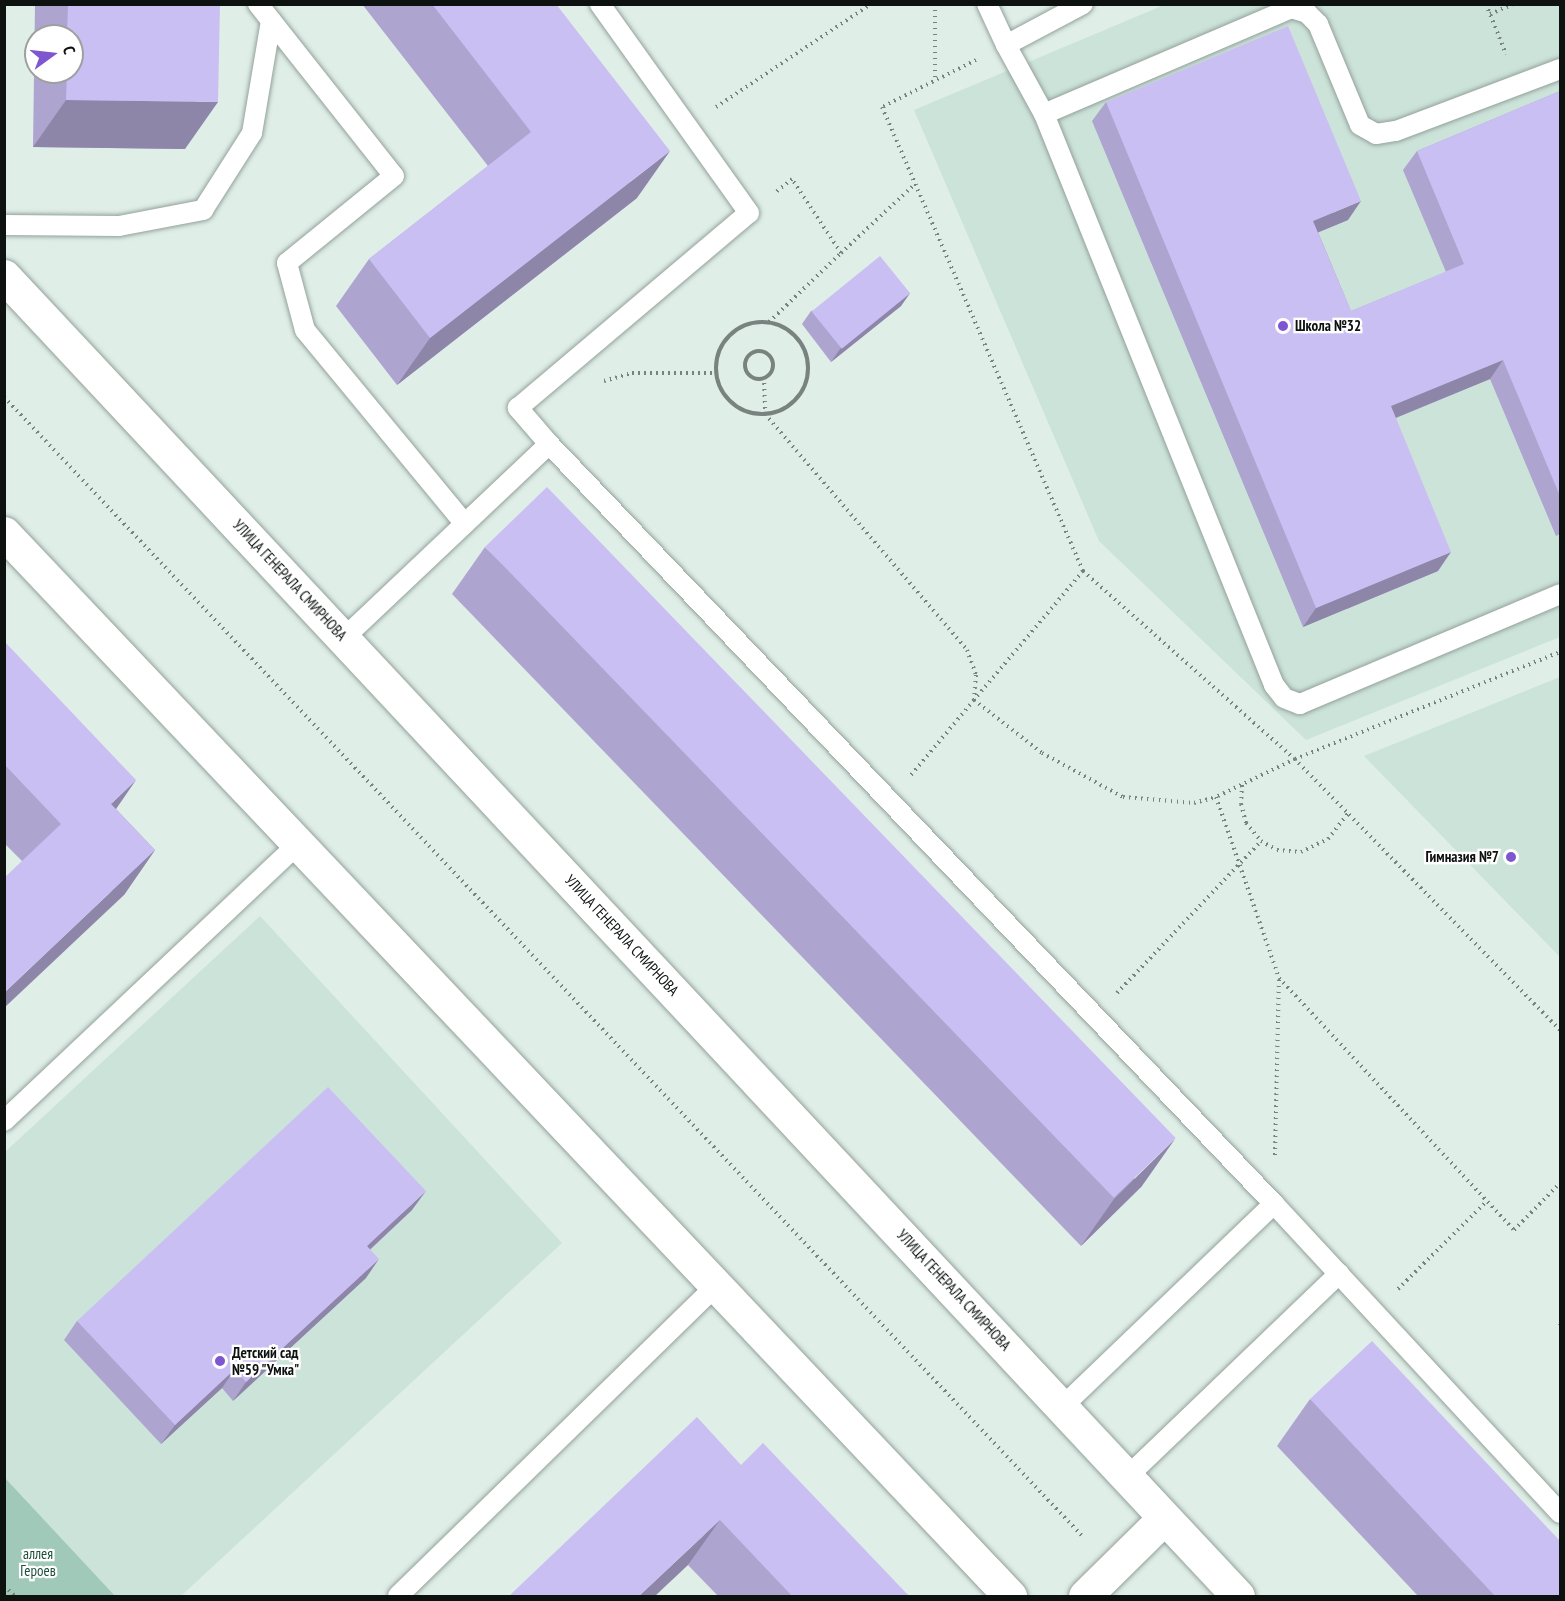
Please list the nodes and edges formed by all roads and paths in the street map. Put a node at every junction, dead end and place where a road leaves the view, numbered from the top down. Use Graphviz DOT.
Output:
graph roads {
  1 [pos="258,4"];
  2 [pos="600,4"];
  3 [pos="871,4"];
  4 [pos="935,4"];
  5 [pos="987,4"];
  6 [pos="1083,4"];
  7 [pos="1514,4"];
  8 [pos="1490,14"];
  9 [pos="271,21"];
  10 [pos="1006,45"];
  11 [pos="1560,69"];
  12 [pos="935,80"];
  13 [pos="1044,114"];
  14 [pos="687,126"];
  15 [pos="915,184"];
  16 [pos="749,213"];
  17 [pos="4,225"];
  18 [pos="841,253"];
  19 [pos="4,276"];
  20 [pos="769,322"];
  21 [pos="716,373"];
  22 [pos="764,377"];
  23 [pos="598,383"];
  24 [pos="4,397"];
  25 [pos="765,414"];
  26 [pos="549,444"];
  27 [pos="465,524"];
  28 [pos="4,533"];
  29 [pos="1083,571"];
  30 [pos="1560,594"];
  31 [pos="344,638"];
  32 [pos="1560,652"];
  33 [pos="974,700"];
  34 [pos="1295,759"];
  35 [pos="1242,784"];
  36 [pos="1216,797"];
  37 [pos="889,801"];
  38 [pos="1348,813"];
  39 [pos="1261,841"];
  40 [pos="299,843"];
  41 [pos="1240,863"];
  42 [pos="1279,978"];
  43 [pos="1095,1016"];
  44 [pos="1560,1030"];
  45 [pos="4,1120"];
  46 [pos="1560,1183"];
  47 [pos="1487,1201"];
  48 [pos="1274,1204"];
  49 [pos="1339,1274"];
  50 [pos="718,1284"];
  51 [pos="1374,1312"];
  52 [pos="1063,1406"];
  53 [pos="1127,1477"];
  54 [pos="1560,1513"];
  55 [pos="1164,1518"];
  56 [pos="1113,1569"];
  57 [pos="4,1586"];
  58 [pos="15,1596"];
  59 [pos="398,1596"];
  60 [pos="1010,1596"];
  61 [pos="1085,1596"];
  62 [pos="1238,1596"];
  1 -- 9 [label="lane"];
  2 -- 14 [label="lane"];
  3 -- 14 [label="path"];
  4 -- 12 [label="path"];
  5 -- 10 [label="lane"];
  6 -- 10 [label="lane"];
  7 -- 8 [label="path"];
  9 -- 17 [label="lane"];
  9 -- 27 [label="lane"];
  10 -- 12 [label="path"];
  10 -- 13 [label="lane"];
  11 -- 13 [label="lane"];
  12 -- 15 [label="path"];
  13 -- 30 [label="lane"];
  14 -- 16 [label="lane"];
  15 -- 18 [label="path"];
  15 -- 29 [label="path"];
  16 -- 18 [label="path"];
  16 -- 26 [label="lane"];
  18 -- 20 [label="path"];
  19 -- 31 [label="street, УЛИЦА ГЕНЕРАЛА СМИРНОВА"];
  20 -- 21 [label="path"];
  20 -- 25 [label="path"];
  21 -- 23 [label="path"];
  21 -- 25 [label="path"];
  22 -- 22 [label="path"];
  22 -- 25 [label="path"];
  24 -- 56 [label="path"];
  25 -- 33 [label="path"];
  26 -- 27 [label="lane"];
  26 -- 37 [label="lane"];
  27 -- 31 [label="lane"];
  28 -- 40 [label="street"];
  29 -- 33 [label="path"];
  29 -- 34 [label="path"];
  31 -- 52 [label="street, УЛИЦА ГЕНЕРАЛА СМИРНОВА"];
  32 -- 34 [label="path"];
  33 -- 36 [label="path"];
  33 -- 37 [label="path"];
  34 -- 35 [label="path"];
  34 -- 38 [label="path"];
  35 -- 36 [label="path"];
  35 -- 39 [label="path"];
  36 -- 41 [label="path"];
  37 -- 43 [label="lane"];
  38 -- 39 [label="path"];
  38 -- 44 [label="path"];
  39 -- 41 [label="path"];
  40 -- 45 [label="lane"];
  40 -- 50 [label="street"];
  41 -- 42 [label="path"];
  41 -- 43 [label="path"];
  42 -- 47 [label="path"];
  42 -- 48 [label="path"];
  43 -- 48 [label="lane"];
  46 -- 47 [label="path"];
  47 -- 51 [label="path"];
  48 -- 49 [label="lane"];
  48 -- 52 [label="lane"];
  49 -- 51 [label="lane"];
  49 -- 53 [label="lane"];
  50 -- 59 [label="lane"];
  50 -- 60 [label="street"];
  51 -- 54 [label="lane"];
  52 -- 53 [label="street, УЛИЦА ГЕНЕРАЛА СМИРНОВА"];
  53 -- 55 [label="street, УЛИЦА ГЕНЕРАЛА СМИРНОВА"];
  55 -- 56 [label="street"];
  55 -- 62 [label="street, УЛИЦА ГЕНЕРАЛА СМИРНОВА"];
  56 -- 61 [label="street"];
  57 -- 58 [label="path"];
}
